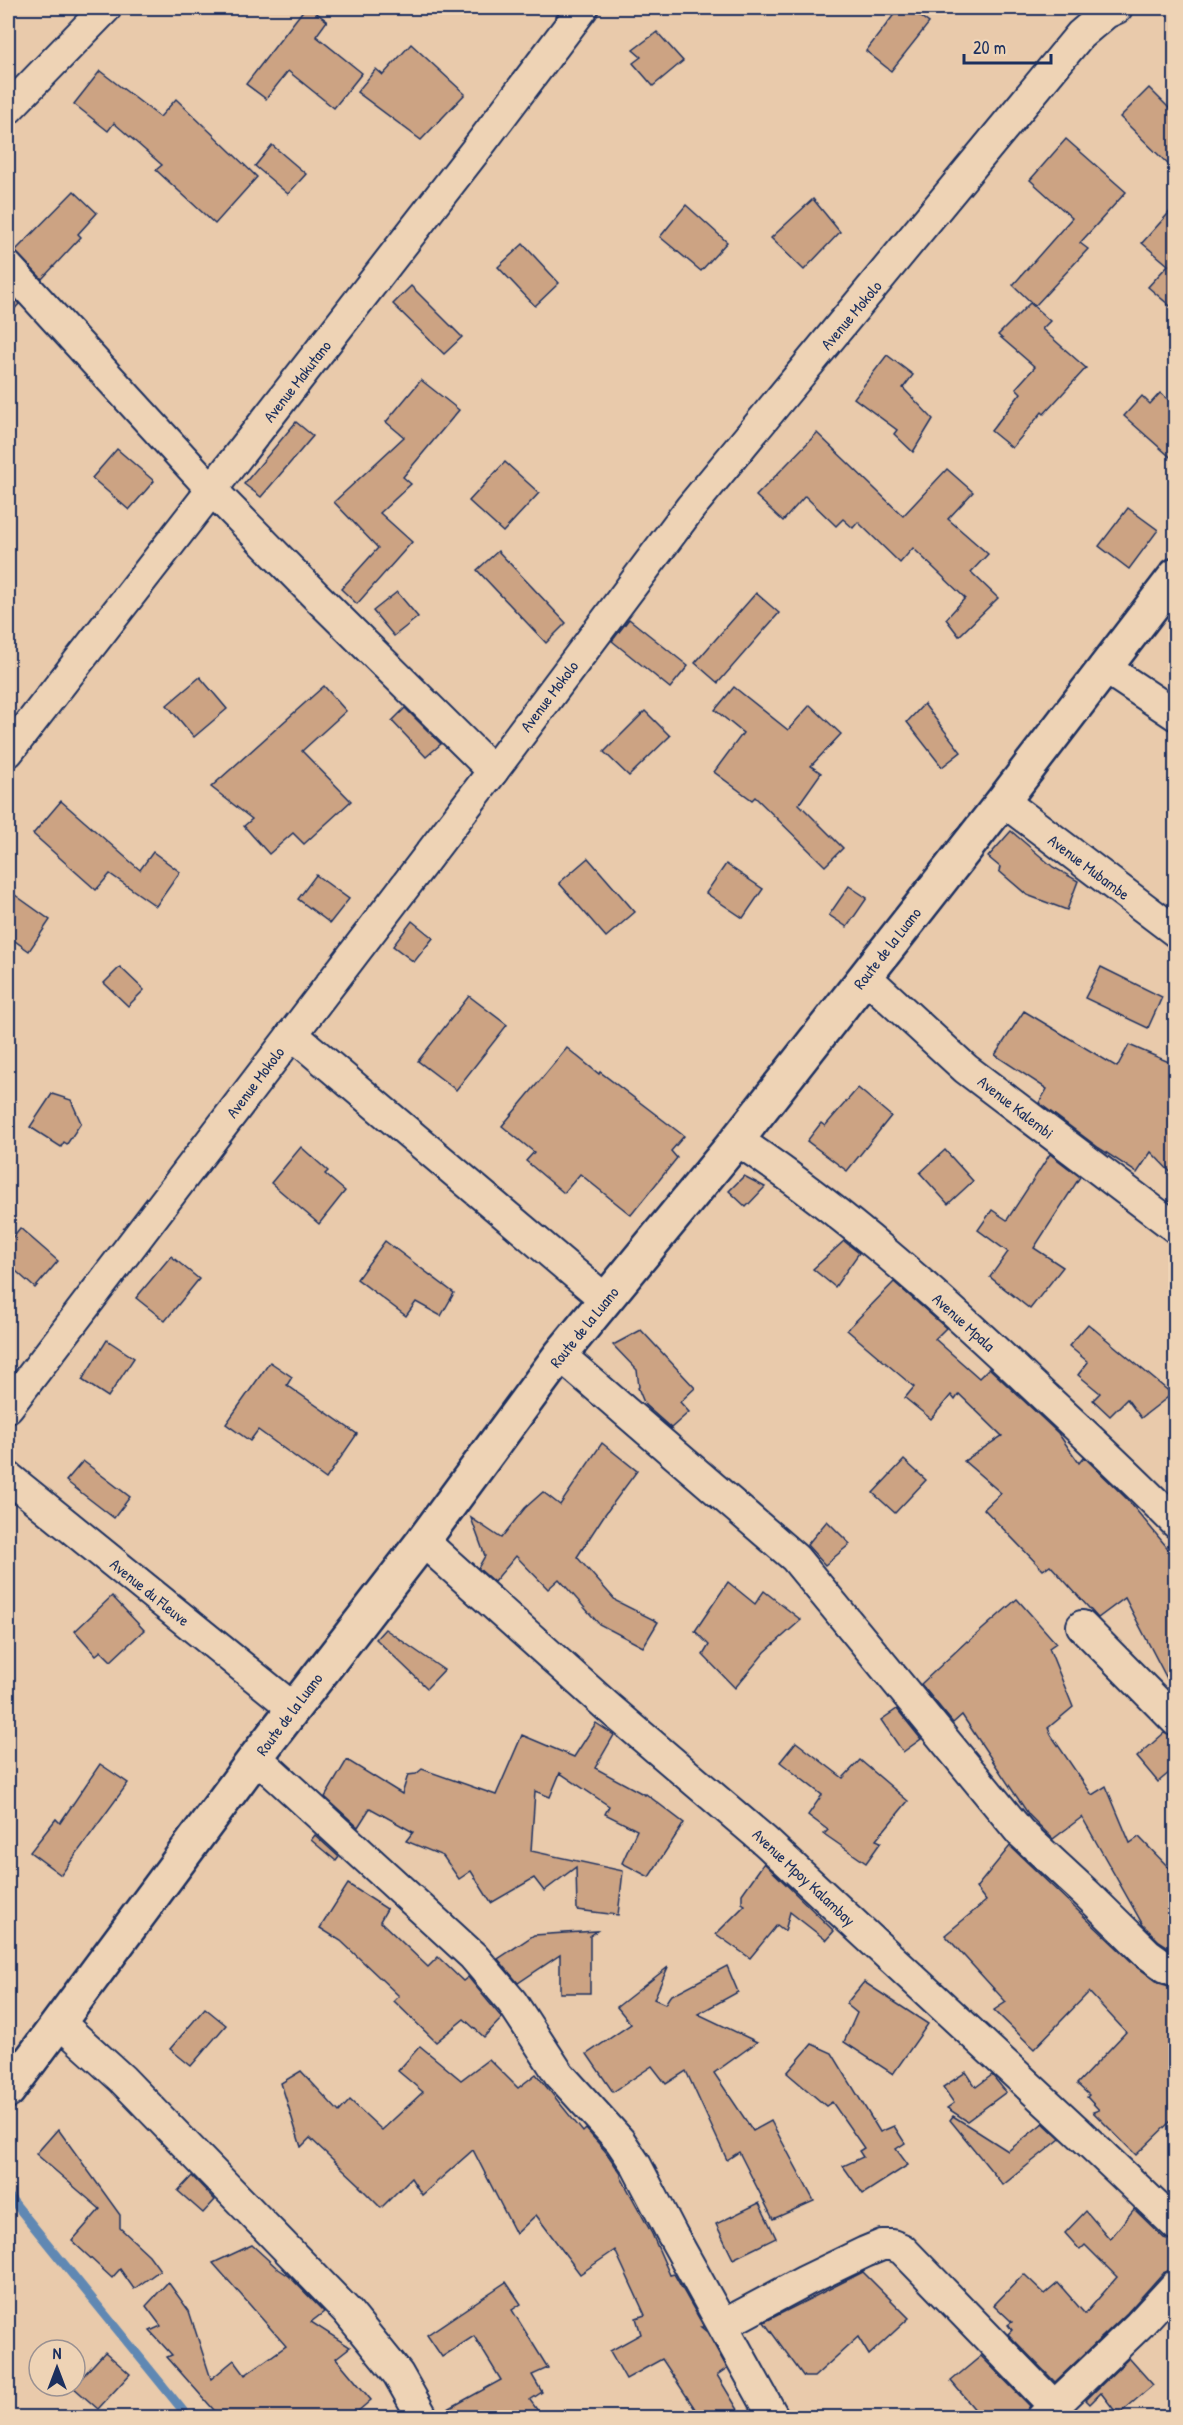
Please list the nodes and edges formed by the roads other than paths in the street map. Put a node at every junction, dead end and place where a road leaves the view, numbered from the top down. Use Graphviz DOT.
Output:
graph roads {
  1 [pos="106,8"];
  2 [pos="583,8"];
  3 [pos="1117,8"];
  4 [pos="8,109"];
  5 [pos="8,267"];
  6 [pos="212,490"];
  7 [pos="1176,575"];
  8 [pos="1104,667"];
  9 [pos="1176,715"];
  10 [pos="8,752"];
  11 [pos="493,771"];
  12 [pos="1003,801"];
  13 [pos="1176,932"];
  14 [pos="865,976"];
  15 [pos="292,1034"];
  16 [pos="737,1140"];
  17 [pos="1176,1228"];
  18 [pos="606,1300"];
  19 [pos="560,1355"];
  20 [pos="8,1407"];
  21 [pos="8,1477"];
  22 [pos="1176,1523"];
  23 [pos="423,1541"];
  24 [pos="1082,1626"];
  25 [pos="293,1708"];
  26 [pos="1176,1721"];
  27 [pos="256,1757"];
  28 [pos="1176,1971"];
  29 [pos="60,2023"];
  30 [pos="8,2091"];
  31 [pos="1176,2225"];
  32 [pos="1176,2285"];
  33 [pos="723,2325"];
  34 [pos="1048,2412"];
  35 [pos="423,2418"];
  36 [pos="774,2418"];
  1 -- 4 [label="street"];
  2 -- 6 [label="street, Avenue Makutano"];
  3 -- 11 [label="street, Avenue Mokolo"];
  5 -- 6 [label="street"];
  6 -- 10 [label="street, Avenue Makutano"];
  6 -- 11 [label="street"];
  7 -- 8 [label="street, Route de la Luano"];
  8 -- 9 [label="street"];
  8 -- 12 [label="street, Route de la Luano"];
  11 -- 15 [label="street, Avenue Mokolo"];
  12 -- 13 [label="street, Avenue Mubambe"];
  12 -- 14 [label="street, Route de la Luano"];
  14 -- 16 [label="street, Route de la Luano"];
  14 -- 17 [label="street, Avenue Kalembi"];
  15 -- 18 [label="street"];
  15 -- 20 [label="street, Avenue Mokolo"];
  16 -- 18 [label="street, Route de la Luano"];
  16 -- 22 [label="street, Avenue Mpala"];
  18 -- 19 [label="street, Route de la Luano"];
  19 -- 23 [label="street, Route de la Luano"];
  19 -- 28 [label="street"];
  21 -- 25 [label="street, Avenue du Fleuve"];
  23 -- 25 [label="street, Route de la Luano"];
  23 -- 31 [label="street, Avenue Mpoy Kalambay"];
  24 -- 26 [label="street"];
  25 -- 27 [label="street, Route de la Luano"];
  27 -- 29 [label="street, Route de la Luano"];
  27 -- 33 [label="street"];
  29 -- 30 [label="street, Route de la Luano"];
  29 -- 35 [label="street"];
  32 -- 34 [label="street"];
  33 -- 34 [label="street"];
  33 -- 36 [label="street"];
}
